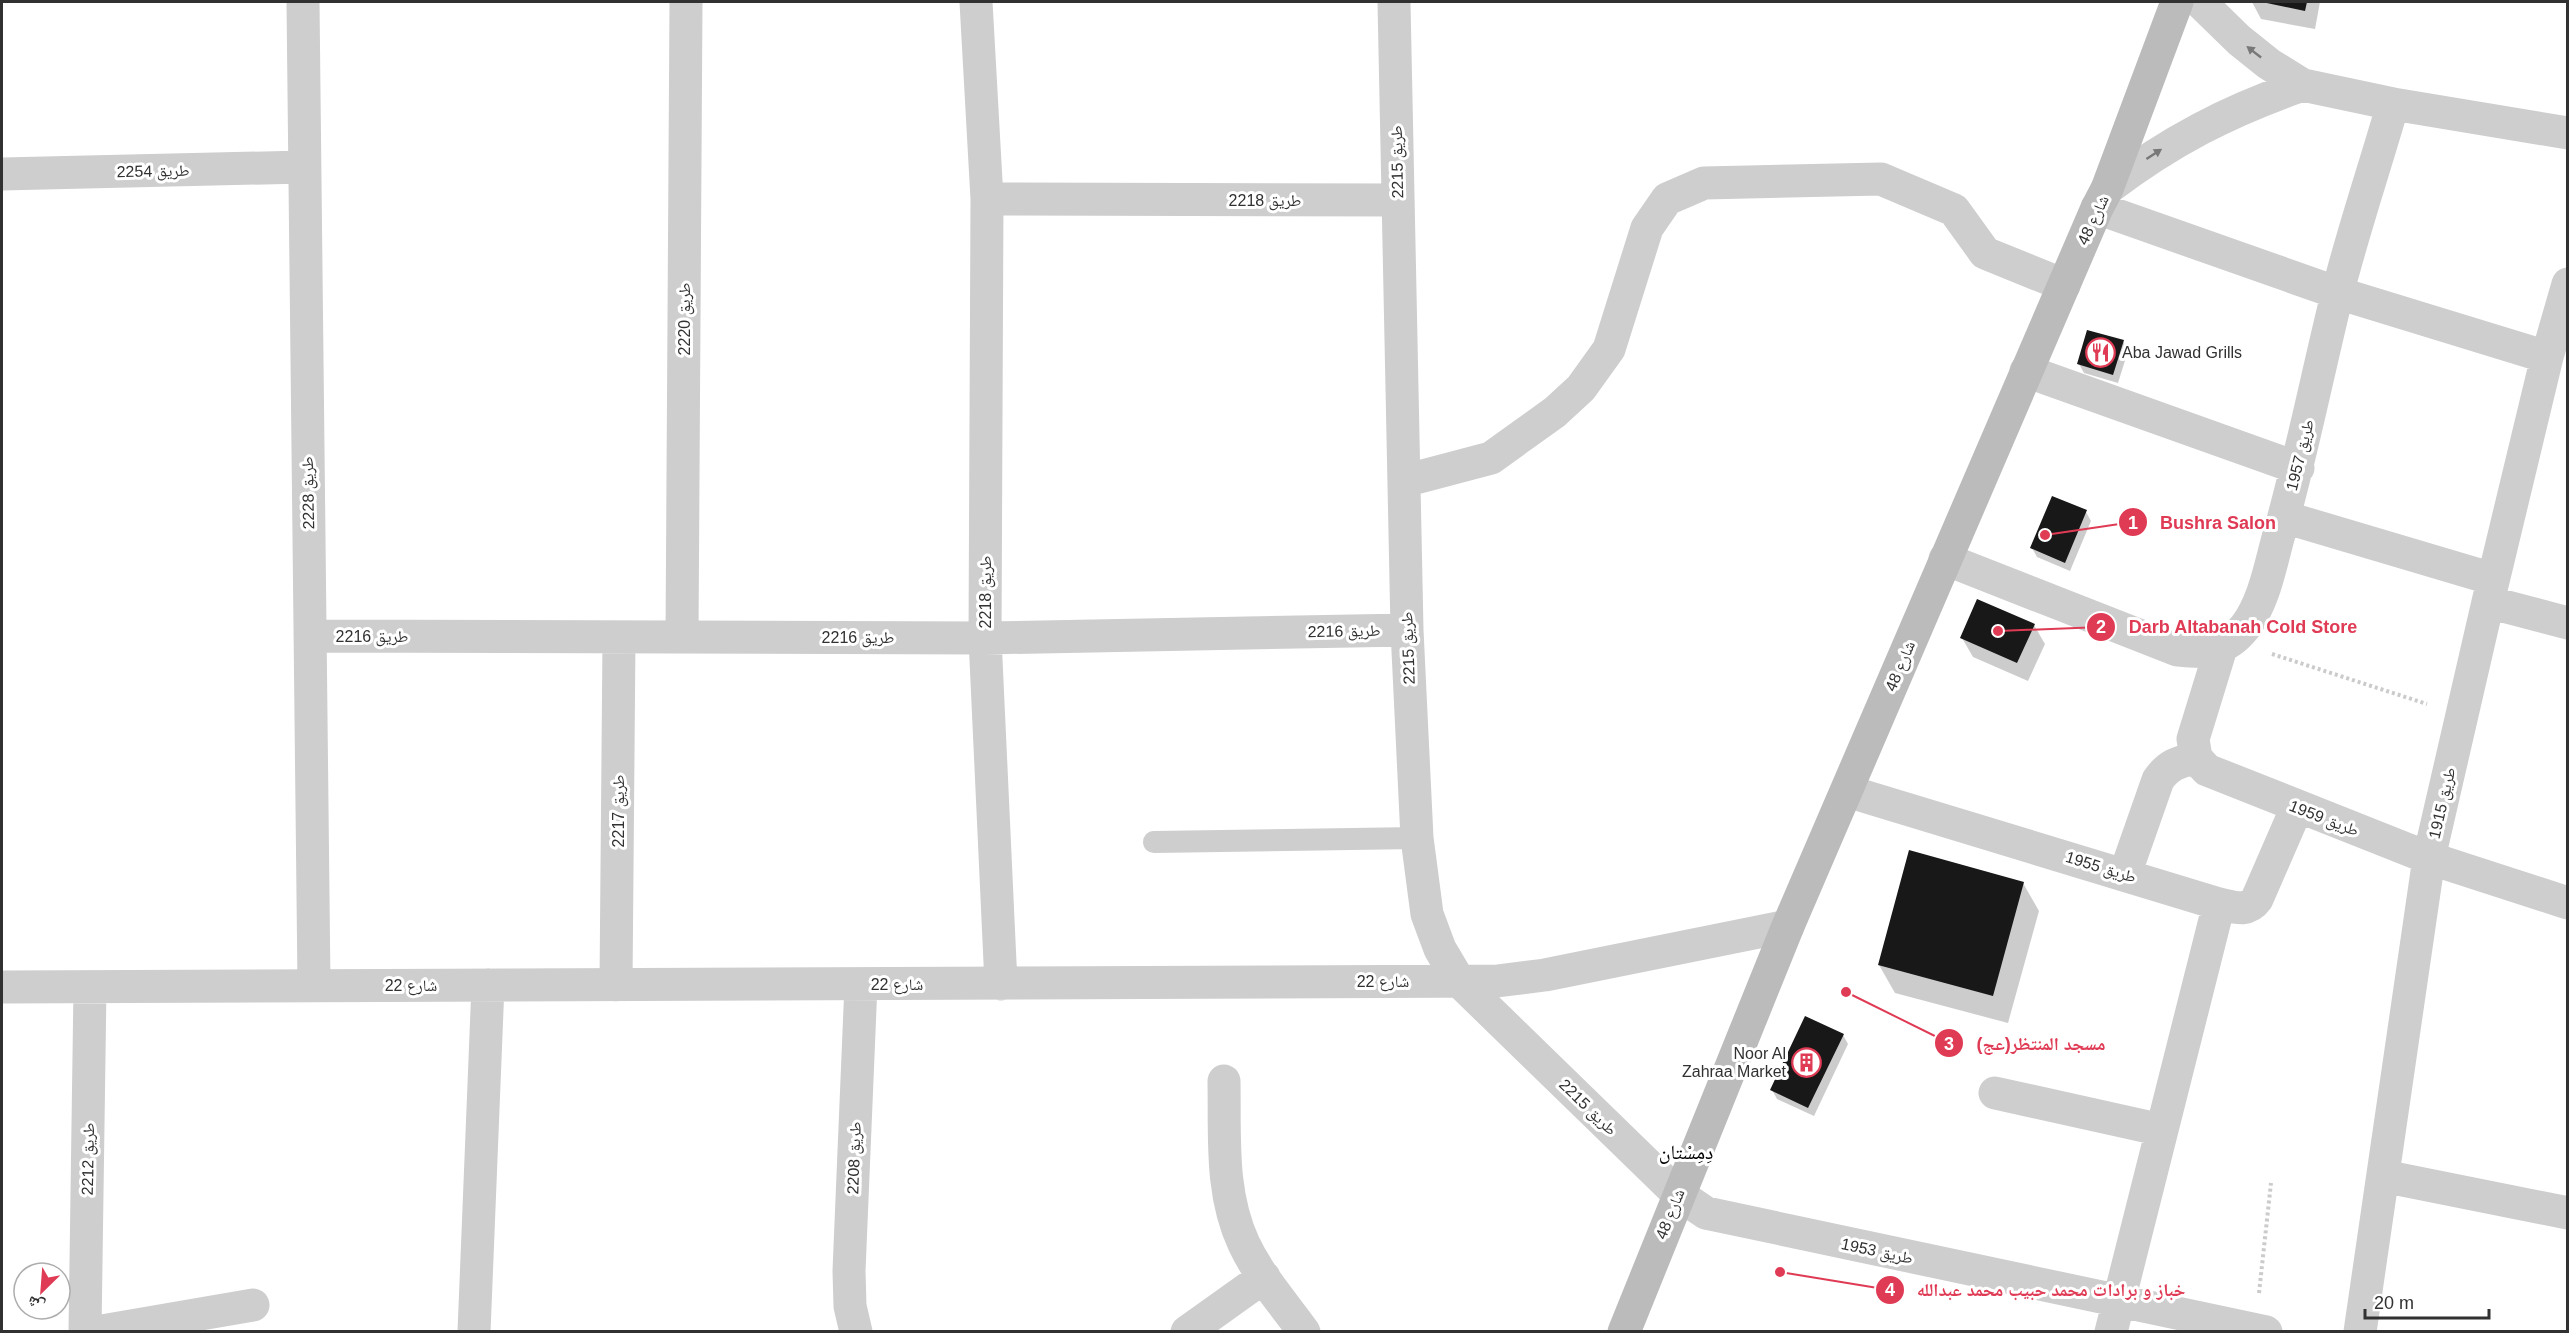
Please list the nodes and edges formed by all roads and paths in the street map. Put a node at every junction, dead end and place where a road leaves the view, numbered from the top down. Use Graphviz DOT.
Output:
graph roads {
  1 [pos="303,2"];
  2 [pos="686,2"];
  3 [pos="976,2"];
  4 [pos="1394,2"];
  5 [pos="2177,2"];
  6 [pos="2200,2"];
  7 [pos="2303,85"];
  8 [pos="2393,104"];
  9 [pos="2568,133"];
  10 [pos="304,167"];
  11 [pos="2,174"];
  12 [pos="2102,198"];
  13 [pos="987,199"];
  14 [pos="1398,200"];
  15 [pos="2568,284"];
  16 [pos="2064,285"];
  17 [pos="2338,293"];
  18 [pos="2547,357"];
  19 [pos="2026,371"];
  20 [pos="2298,468"];
  21 [pos="1404,481"];
  22 [pos="2284,517"];
  23 [pos="1945,559"];
  24 [pos="2491,590"];
  25 [pos="2568,622"];
  26 [pos="1407,630"];
  27 [pos="310,636"];
  28 [pos="682,637"];
  29 [pos="619,638"];
  30 [pos="985,638"];
  31 [pos="2226,645"];
  32 [pos="2462,715"];
  33 [pos="2196,758"];
  34 [pos="1846,791"];
  35 [pos="2297,807"];
  36 [pos="1417,838"];
  37 [pos="1154,842"];
  38 [pos="2429,858"];
  39 [pos="2125,874"];
  40 [pos="2568,903"];
  41 [pos="2219,904"];
  42 [pos="1788,926"];
  43 [pos="1459,981"];
  44 [pos="861,984"];
  45 [pos="1001,984"];
  46 [pos="314,985"];
  47 [pos="488,985"];
  48 [pos="616,985"];
  49 [pos="2,987"];
  50 [pos="90,987"];
  51 [pos="1224,1081"];
  52 [pos="1995,1093"];
  53 [pos="2162,1130"];
  54 [pos="2383,1176"];
  55 [pos="2271,1183"];
  56 [pos="1678,1194"];
  57 [pos="2568,1213"];
  58 [pos="1264,1277"];
  59 [pos="253,1305"];
  60 [pos="2114,1316"];
  61 [pos="2260,1330"];
  62 [pos="85,1332"];
  63 [pos="96,1332"];
  64 [pos="474,1332"];
  65 [pos="856,1332"];
  66 [pos="1187,1332"];
  67 [pos="1304,1332"];
  68 [pos="1624,1332"];
  69 [pos="2360,1332"];
  1 -- 10 [label="street, طريق 2228"];
  2 -- 28 [label="street, طريق 2220"];
  3 -- 13 [label="street, طريق 2218"];
  4 -- 14 [label="street, طريق 2215"];
  5 -- 12 [label="street, شارع 48"];
  7 -- 6 [label="street, one-way"];
  7 -- 8 [label="street"];
  12 -- 7 [label="street, one-way"];
  8 -- 9 [label="street"];
  8 -- 17 [label="street, طريق 1957"];
  10 -- 11 [label="street, طريق 2254"];
  10 -- 27 [label="street, طريق 2228"];
  12 -- 16 [label="street, شارع 48"];
  12 -- 17 [label="street"];
  13 -- 14 [label="street, طريق 2218"];
  13 -- 30 [label="street, طريق 2218"];
  14 -- 21 [label="street, طريق 2215"];
  15 -- 18 [label="street, طريق 1915"];
  16 -- 19 [label="street, شارع 48"];
  16 -- 21 [label="street"];
  17 -- 18 [label="street"];
  17 -- 20 [label="street, طريق 1957"];
  18 -- 24 [label="street, طريق 1915"];
  19 -- 20 [label="street"];
  19 -- 23 [label="street, شارع 48"];
  20 -- 22 [label="street, طريق 1957"];
  21 -- 26 [label="street, طريق 2215"];
  22 -- 24 [label="street"];
  22 -- 31 [label="street, طريق 1957"];
  23 -- 31 [label="street"];
  23 -- 34 [label="street, شارع 48"];
  24 -- 25 [label="street"];
  24 -- 32 [label="street, طريق 1915"];
  26 -- 30 [label="street, طريق 2216"];
  26 -- 36 [label="street, طريق 2215"];
  27 -- 29 [label="street, طريق 2216"];
  27 -- 46 [label="street, طريق 2228"];
  28 -- 29 [label="street, طريق 2216"];
  28 -- 30 [label="street, طريق 2216"];
  29 -- 48 [label="street, طريق 2217"];
  30 -- 45 [label="street, طريق 2218"];
  31 -- 32 [label="path"];
  31 -- 33 [label="street"];
  32 -- 38 [label="street, طريق 1915"];
  33 -- 35 [label="street, طريق 1959"];
  33 -- 39 [label="street"];
  34 -- 39 [label="street, طريق 1955"];
  34 -- 42 [label="street, شارع 48"];
  35 -- 38 [label="street, طريق 1959"];
  35 -- 41 [label="street, طريق 1955"];
  36 -- 37 [label="lane"];
  36 -- 43 [label="street, طريق 2215"];
  38 -- 40 [label="street, طريق 1959"];
  38 -- 54 [label="street, طريق 1915"];
  39 -- 41 [label="street, طريق 1955"];
  41 -- 53 [label="street"];
  42 -- 43 [label="street, شارع 22"];
  42 -- 56 [label="street, شارع 48"];
  43 -- 45 [label="street, شارع 22"];
  43 -- 56 [label="street, طريق 2215"];
  44 -- 45 [label="street, شارع 22"];
  44 -- 48 [label="street, شارع 22"];
  44 -- 65 [label="street, طريق 2208"];
  46 -- 47 [label="street, شارع 22"];
  46 -- 50 [label="street, شارع 22"];
  47 -- 48 [label="street, شارع 22"];
  47 -- 64 [label="street"];
  49 -- 50 [label="street, شارع 22"];
  50 -- 62 [label="street, طريق 2212"];
  51 -- 58 [label="street"];
  52 -- 53 [label="street"];
  53 -- 60 [label="street"];
  54 -- 57 [label="street"];
  54 -- 69 [label="street, طريق 1915"];
  55 -- 61 [label="path"];
  56 -- 60 [label="street, طريق 1953"];
  56 -- 68 [label="street, شارع 48"];
  58 -- 66 [label="street"];
  58 -- 67 [label="street"];
  59 -- 63 [label="street"];
  60 -- 61 [label="street, طريق 1953"];
}
